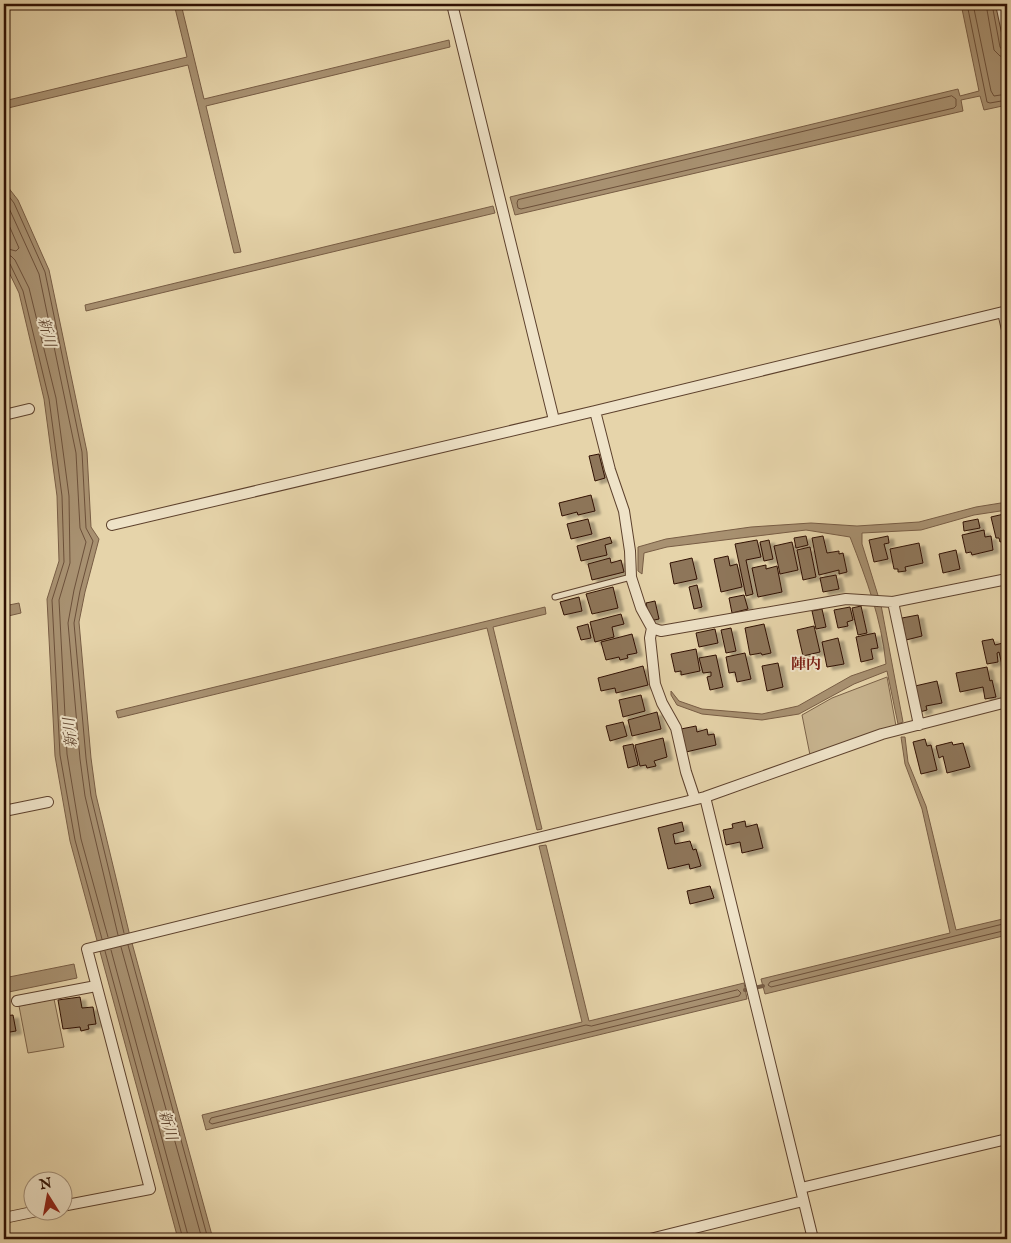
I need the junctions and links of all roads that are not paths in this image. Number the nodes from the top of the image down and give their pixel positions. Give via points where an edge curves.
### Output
1 (452, 4) edge
2 (1001, 4) edge
3 (1007, 32) edge
4 (1005, 311) edge
5 (1007, 330) edge
6 (30, 410) dead end
7 (595, 411) junction
8 (4, 415) edge
9 (554, 420) junction
10 (112, 525) dead end
11 (631, 576) junction
12 (1007, 579) edge
13 (555, 597) dead end
14 (888, 602) junction
15 (652, 628) junction
16 (1007, 702) edge
17 (919, 725) junction
18 (700, 798) junction
19 (48, 802) dead end
20 (4, 811) edge
21 (96, 986) junction
22 (17, 1001) dead end
23 (1007, 1139) edge
24 (801, 1188) junction
25 (803, 1202) junction
26 (72, 1204) edge
27 (22, 1214) edge
28 (4, 1218) edge
29 (650, 1239) edge
30 (813, 1239) edge

1 - 9 street
2 - 3 street
4 - 5 street
4 - 7 street
6 - 8 street
7 - 9 street
7 - 11 street via 624,512
9 - 10 street
11 - 13 lane
11 - 15 street
12 - 14 street
14 - 15 street via 846,599 661,631
14 - 17 street
15 - 18 street via 650,638 655,684 676,728 686,772
16 - 17 street
17 - 18 street via 882,734
18 - 21 street via 87,949
18 - 24 street via 754,996
19 - 20 street
21 - 22 street
21 - 26 street via 150,1189
23 - 24 street
24 - 25 street
25 - 29 street
25 - 30 street
27 - 28 street

